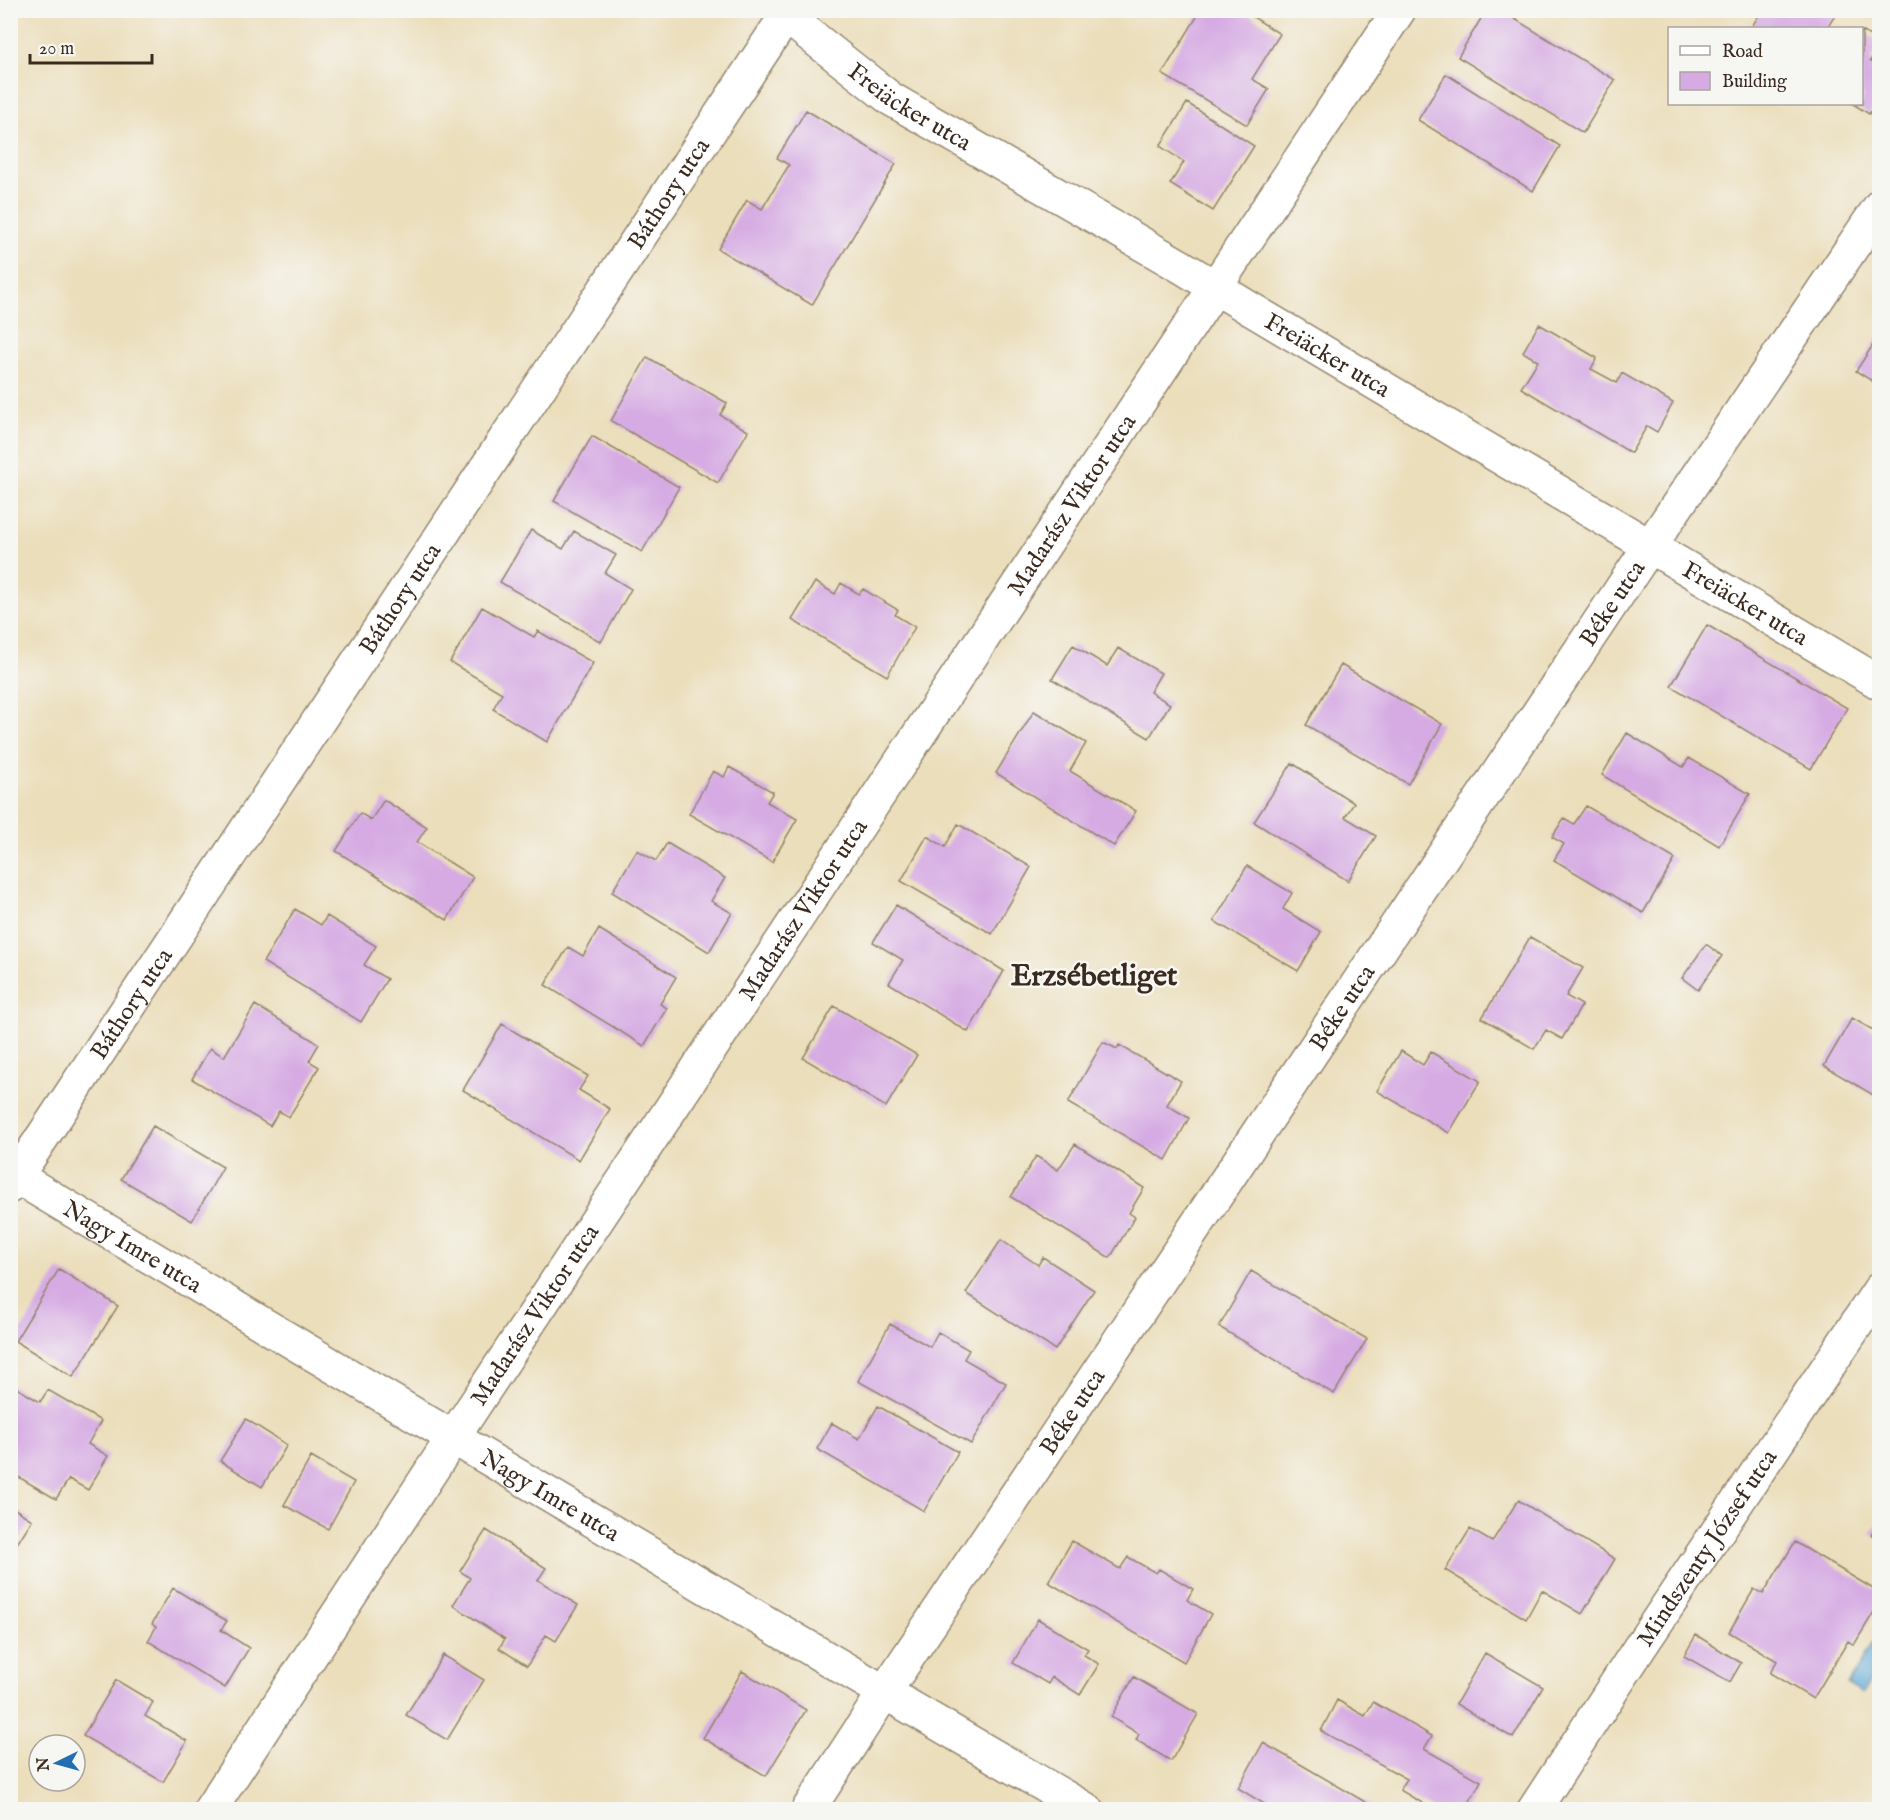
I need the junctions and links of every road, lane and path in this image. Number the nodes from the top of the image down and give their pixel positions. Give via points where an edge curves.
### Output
1 (1399, 10) edge
2 (788, 13) edge
3 (1880, 206) edge
4 (1215, 288) junction
5 (1650, 546) junction
6 (1880, 683) edge
7 (14, 1181) edge
8 (1880, 1289) edge
9 (452, 1439) junction
10 (884, 1693) junction
11 (210, 1809) edge
12 (808, 1809) edge
13 (1087, 1809) edge
14 (1534, 1809) edge

1 - 4 street, Madarász Viktor utca
2 - 4 street, Freiäcker utca via 891,99
2 - 7 street, Báthory utca
3 - 5 street, Béke utca
4 - 5 street, Freiäcker utca
4 - 9 street, Madarász Viktor utca
5 - 6 street, Freiäcker utca
5 - 10 street, Béke utca
7 - 9 street, Nagy Imre utca
8 - 14 street, Mindszenty József utca
9 - 10 street, Nagy Imre utca
9 - 11 street, Madarász Viktor utca
10 - 12 street, Béke utca
10 - 13 street, Nagy Imre utca

